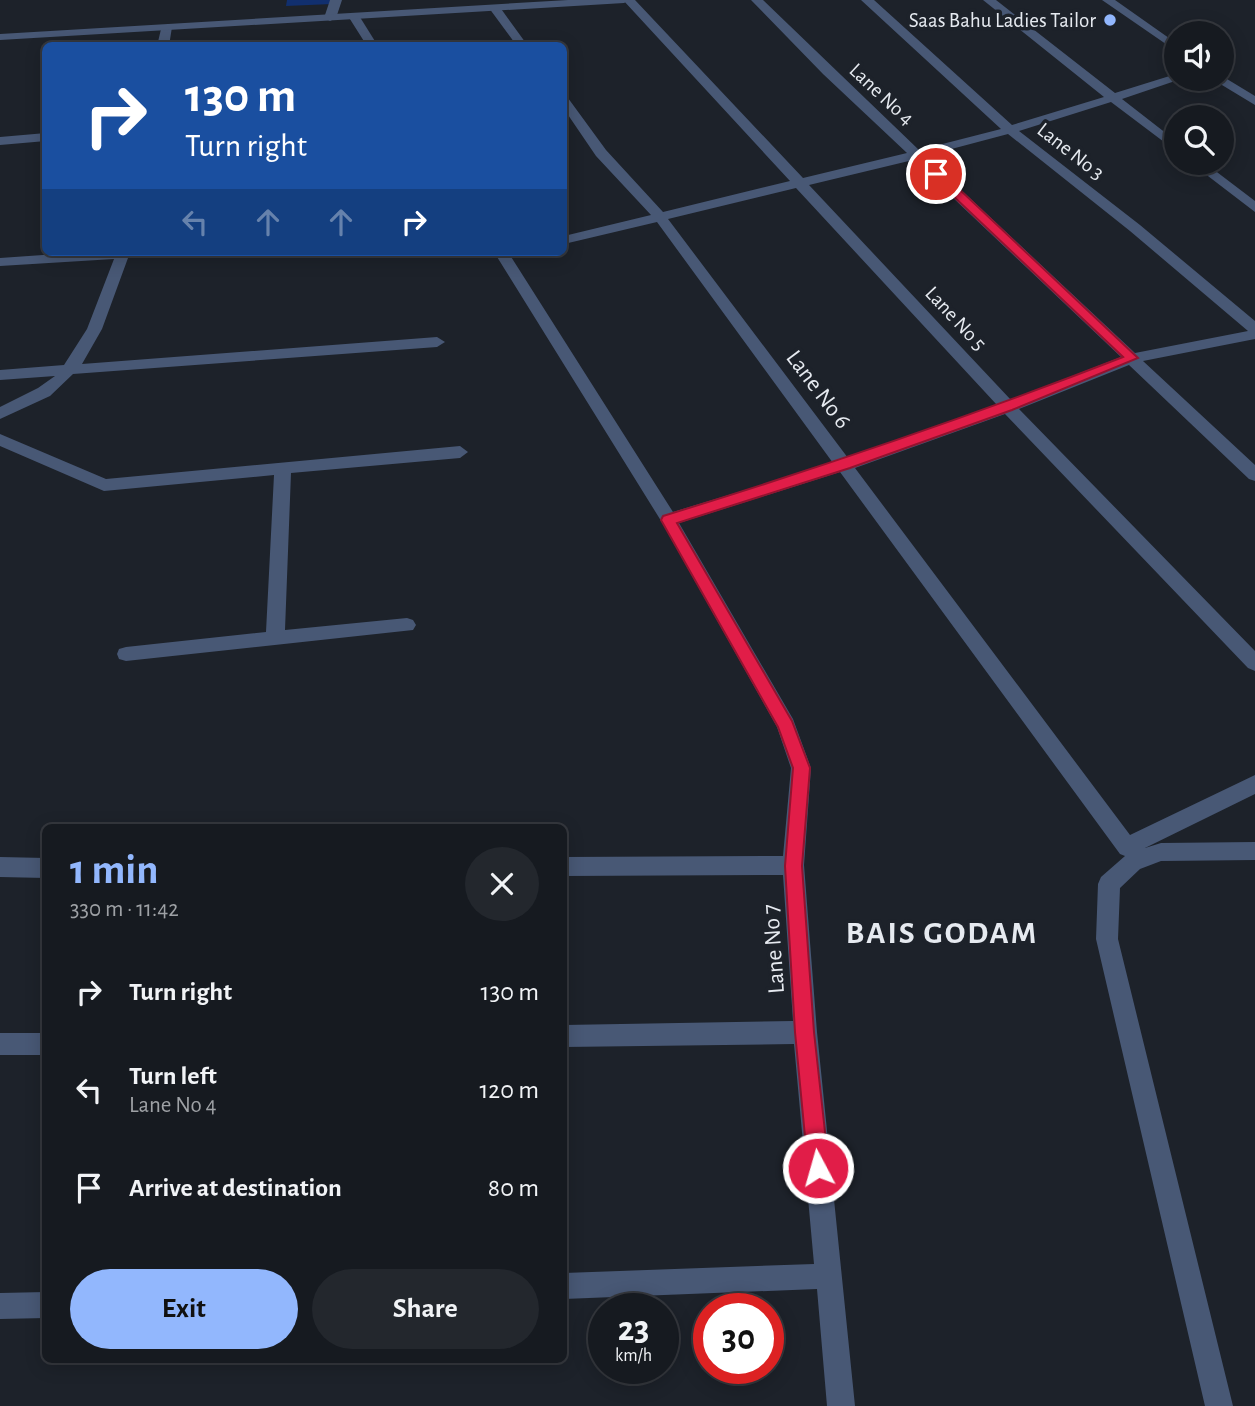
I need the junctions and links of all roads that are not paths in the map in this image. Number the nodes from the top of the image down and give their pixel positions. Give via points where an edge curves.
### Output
1 (336, 0) edge
2 (626, 0) edge
3 (757, 0) edge
4 (867, 0) edge
5 (989, 0) edge
6 (1108, 0) edge
7 (495, 8) junction
8 (354, 16) junction
9 (330, 18) junction
10 (166, 27) junction
11 (0, 37) edge
12 (1164, 40) edge
13 (164, 42) edge
14 (370, 42) edge
15 (520, 42) edge
16 (1164, 81) edge
17 (1234, 87) edge
18 (1111, 96) junction
19 (1255, 101) edge
20 (567, 105) edge
21 (1010, 130) junction
22 (42, 138) edge
23 (1164, 138) edge
24 (0, 141) edge
25 (916, 155) junction
26 (1212, 175) edge
27 (801, 184) junction
28 (1255, 208) edge
29 (660, 217) junction
30 (567, 239) edge
31 (82, 256) edge
32 (122, 256) edge
33 (508, 256) edge
34 (0, 262) edge
35 (1255, 331) edge
36 (437, 342) dead end
37 (1132, 358) junction
38 (67, 370) junction
39 (0, 374) edge
40 (1008, 407) junction
41 (0, 414) edge
42 (0, 440) edge
43 (460, 452) dead end
44 (845, 465) junction
45 (283, 469) junction
46 (1255, 475) edge
47 (668, 520) junction
48 (407, 625) dead end
49 (275, 637) junction
50 (126, 654) dead end
51 (1255, 663) edge
52 (1255, 784) edge
53 (1255, 851) edge
54 (793, 866) junction
55 (0, 867) edge
56 (567, 867) edge
57 (42, 868) edge
58 (804, 1032) junction
59 (567, 1036) edge
60 (0, 1044) edge
61 (42, 1044) edge
62 (830, 1276) junction
63 (567, 1286) edge
64 (42, 1304) edge
65 (0, 1306) edge
66 (841, 1406) edge
67 (1219, 1406) edge

1 - 9 street
2 - 7 street
2 - 27 street, Lane No 5
3 - 25 street, Lane No 4
4 - 21 street, Lane No 3
5 - 18 street
6 - 12 street
7 - 8 street
7 - 15 street
8 - 9 street
8 - 14 street
9 - 10 street
10 - 11 street
10 - 13 street
16 - 18 street
17 - 19 street
18 - 21 street
18 - 23 street
20 - 29 street, Lane No 6 via 601,153
21 - 25 street
21 - 35 street, Lane No 3 via 1135,228
22 - 24 street
25 - 27 street
25 - 37 street, Lane No 4
26 - 28 street
27 - 29 street
27 - 40 street, Lane No 5
29 - 30 street
29 - 44 street, Lane No 6
31 - 34 street
32 - 38 street via 94,333
33 - 47 street, Lane No 7
35 - 37 street
36 - 38 street
37 - 40 street
37 - 46 street, Lane No 4
38 - 39 street
38 - 41 street via 44,392
40 - 44 street
40 - 51 street, Lane No 5
42 - 45 street via 104,485
43 - 45 street
44 - 47 street
44 - 52 street, Lane No 6 via 1127,846
45 - 49 street
47 - 54 street, Lane No 7 via 786,726 801,768
48 - 49 street
49 - 50 street
53 - 67 street via 1161,852 1133,862 1109,884 1107,939
54 - 56 street
54 - 58 street, Lane No 7
55 - 57 street
58 - 59 street
58 - 62 street, Lane No 7
60 - 61 street
62 - 63 street
62 - 66 street, Lane No 7
64 - 65 street

